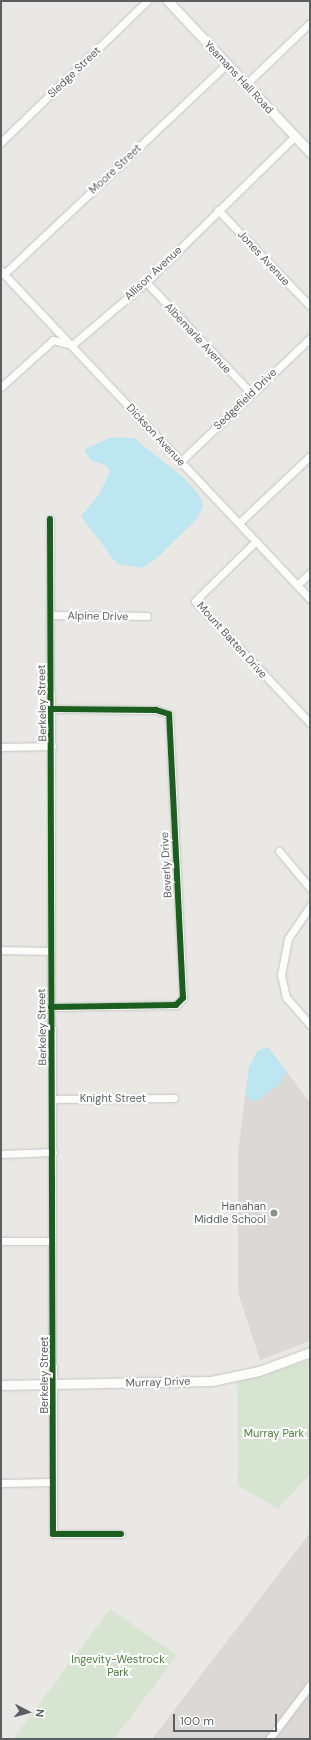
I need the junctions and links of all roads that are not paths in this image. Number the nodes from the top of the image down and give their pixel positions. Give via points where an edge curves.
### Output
1 (147, 1) edge
2 (168, 1) edge
3 (310, 23) edge
4 (227, 64) junction
5 (247, 82) junction
6 (295, 136) junction
7 (1, 142) edge
8 (310, 152) edge
9 (218, 210) junction
10 (2, 273) edge
11 (146, 282) junction
12 (310, 306) edge
13 (310, 338) edge
14 (72, 345) junction
15 (1, 387) edge
16 (251, 393) junction
17 (310, 456) edge
18 (180, 462) junction
19 (50, 519) dead end
20 (240, 522) junction
21 (255, 542) junction
22 (310, 573) edge
23 (297, 585) junction
24 (310, 599) edge
25 (50, 615) junction
26 (146, 616) dead end
27 (52, 709) junction
28 (310, 722) edge
29 (52, 746) junction
30 (1, 747) edge
31 (280, 851) dead end
32 (310, 888) edge
33 (310, 906) edge
34 (1, 950) edge
35 (51, 951) junction
36 (51, 1007) junction
37 (310, 1025) edge
38 (174, 1098) dead end
39 (53, 1099) junction
40 (53, 1152) junction
41 (1, 1154) edge
42 (52, 1240) junction
43 (1, 1241) edge
44 (310, 1352) edge
45 (1, 1385) edge
46 (56, 1385) junction
47 (52, 1482) junction
48 (1, 1483) edge
49 (121, 1534) dead end
50 (310, 1685) edge
51 (269, 1739) edge

1 - 7 street, Sledge Street
2 - 4 street, Yeamans Hall Road
3 - 5 street
4 - 5 street, Yeamans Hall Road
4 - 10 street, Moore Street
5 - 6 street, Yeamans Hall Road
6 - 8 street, Yeamans Hall Road
6 - 9 street, Allison Avenue
9 - 11 street, Allison Avenue
9 - 12 street, Jones Avenue
10 - 14 street, Dickson Avenue
11 - 14 street, Allison Avenue
11 - 16 street, Albemarle Avenue
13 - 16 street, Sedgefield Drive
14 - 15 street via 53,340
14 - 18 street, Dickson Avenue
16 - 18 street, Sedgefield Drive
17 - 20 street
18 - 20 street, Dickson Avenue
19 - 25 street, Berkeley Street
20 - 21 street, Dickson Avenue
21 - 23 street, Dickson Avenue
21 - 28 street, Mount Batten Drive via 196,600
22 - 23 street
23 - 24 street, Dickson Avenue
25 - 26 street, Alpine Drive
25 - 27 street, Berkeley Street
27 - 29 street, Berkeley Street
27 - 36 street, Beverly Drive via 156,710 169,714 183,998 176,1005
29 - 30 street
29 - 35 street, Berkeley Street
31 - 32 street
33 - 37 street via 288,939 281,974 286,997
34 - 35 street
35 - 36 street, Berkeley Street
36 - 39 street, Berkeley Street
38 - 39 street, Knight Street
39 - 40 street, Berkeley Street
40 - 41 street
40 - 42 street, Berkeley Street
42 - 43 street
42 - 46 street, Berkeley Street
44 - 46 street, Murray Drive via 259,1371 211,1381
45 - 46 street, Murray Drive
46 - 47 street, Berkeley Street
47 - 48 street
47 - 49 street, Berkeley Street via 53,1534
50 - 51 street

